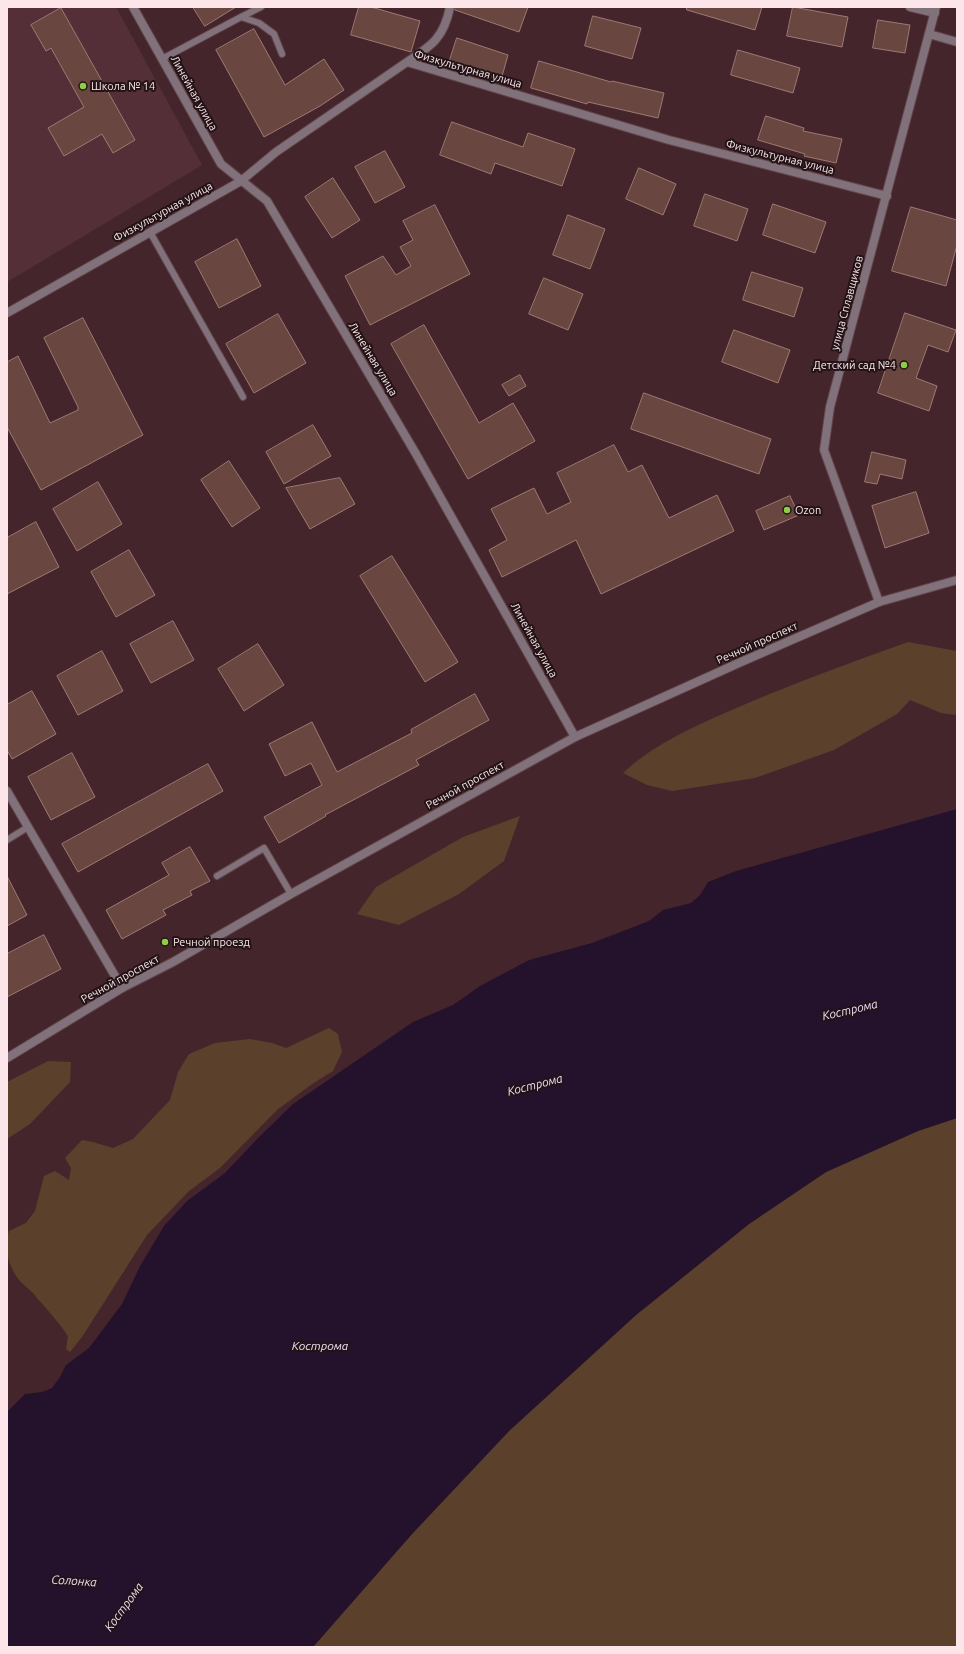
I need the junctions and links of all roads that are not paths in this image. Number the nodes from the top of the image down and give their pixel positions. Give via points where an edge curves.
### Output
1 (133, 7) edge
2 (261, 7) edge
3 (450, 7) edge
4 (910, 7) edge
5 (936, 10) edge
6 (241, 17) junction
7 (929, 34) junction
8 (957, 42) edge
9 (282, 54) dead end
10 (162, 59) junction
11 (407, 62) junction
12 (241, 181) junction
13 (887, 196) junction
14 (150, 232) junction
15 (7, 313) edge
16 (243, 397) dead end
17 (957, 580) edge
18 (879, 602) junction
19 (575, 737) junction
20 (7, 791) edge
21 (28, 827) junction
22 (7, 840) edge
23 (217, 876) dead end
24 (291, 894) junction
25 (122, 988) junction
26 (7, 1058) edge

1 - 10 street, Линейная улица
2 - 6 lane
3 - 11 street via 447,21 432,45
4 - 5 street
5 - 7 street, улица Сплавщиков
6 - 9 lane via 259,24 274,34
6 - 10 lane
7 - 8 street
7 - 13 street, улица Сплавщиков
10 - 12 street, Линейная улица via 221,164
11 - 12 street, Физкультурная улица via 276,152
11 - 13 street, Физкультурная улица via 669,140
12 - 14 street, Физкультурная улица
12 - 19 street, Линейная улица via 267,201 420,461
13 - 18 street, улица Сплавщиков via 830,407 824,450
14 - 15 street, Физкультурная улица
14 - 16 lane
17 - 18 street, Речной проспект
18 - 19 street, Речной проспект
19 - 24 street, Речной проспект
20 - 21 street
21 - 22 lane
21 - 25 street
23 - 24 lane via 264,848
24 - 25 street, Речной проспект via 173,962
25 - 26 street, Речной проспект

